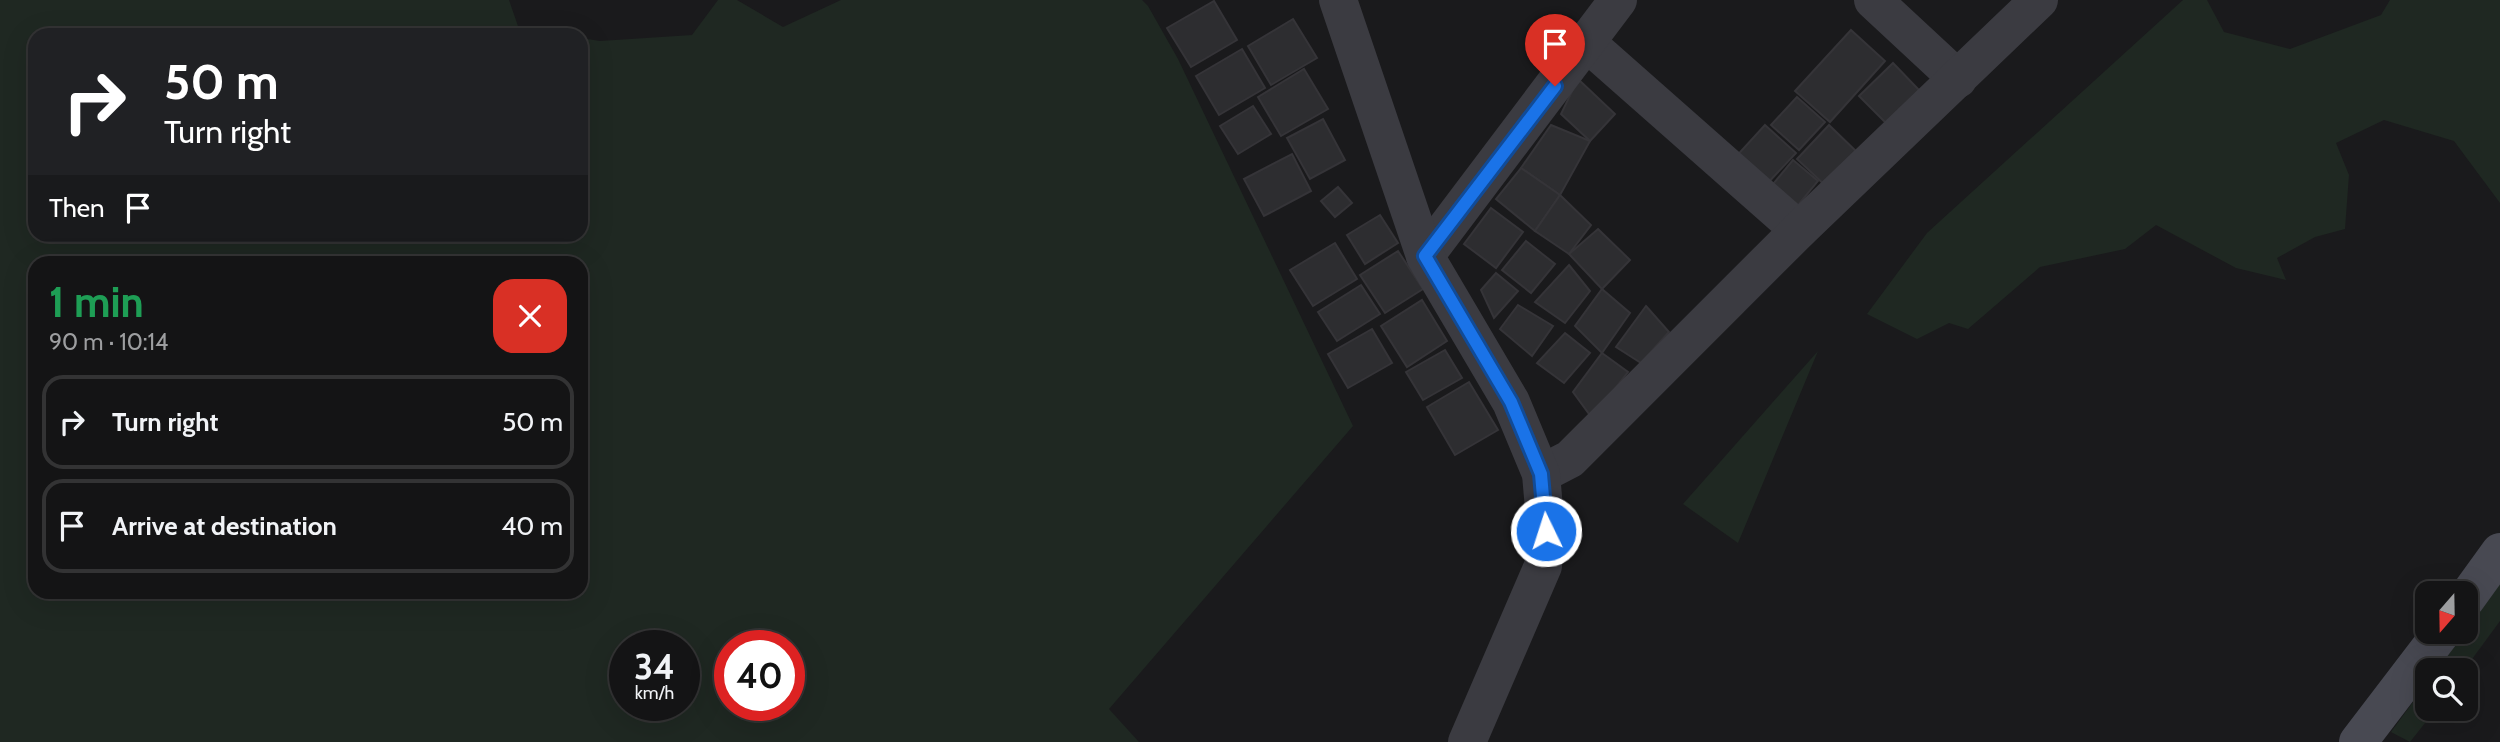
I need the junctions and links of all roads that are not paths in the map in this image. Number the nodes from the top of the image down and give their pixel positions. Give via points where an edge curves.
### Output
1 (1338, 0) edge
2 (1618, 0) edge
3 (1873, 0) edge
4 (2039, 0) edge
5 (1587, 43) junction
6 (1958, 79) junction
7 (1799, 230) junction
8 (1425, 256) junction
9 (1541, 474) junction
10 (2500, 552) edge
11 (2478, 582) edge
12 (2433, 644) edge
13 (1467, 742) edge
14 (2358, 742) edge

1 - 8 street
2 - 5 street
3 - 6 street
4 - 6 street
5 - 7 street
5 - 8 street
6 - 7 street
7 - 9 street via 1570,459
8 - 9 street via 1511,402
9 - 13 street via 1546,531 1543,566
10 - 11 main road
12 - 14 main road

